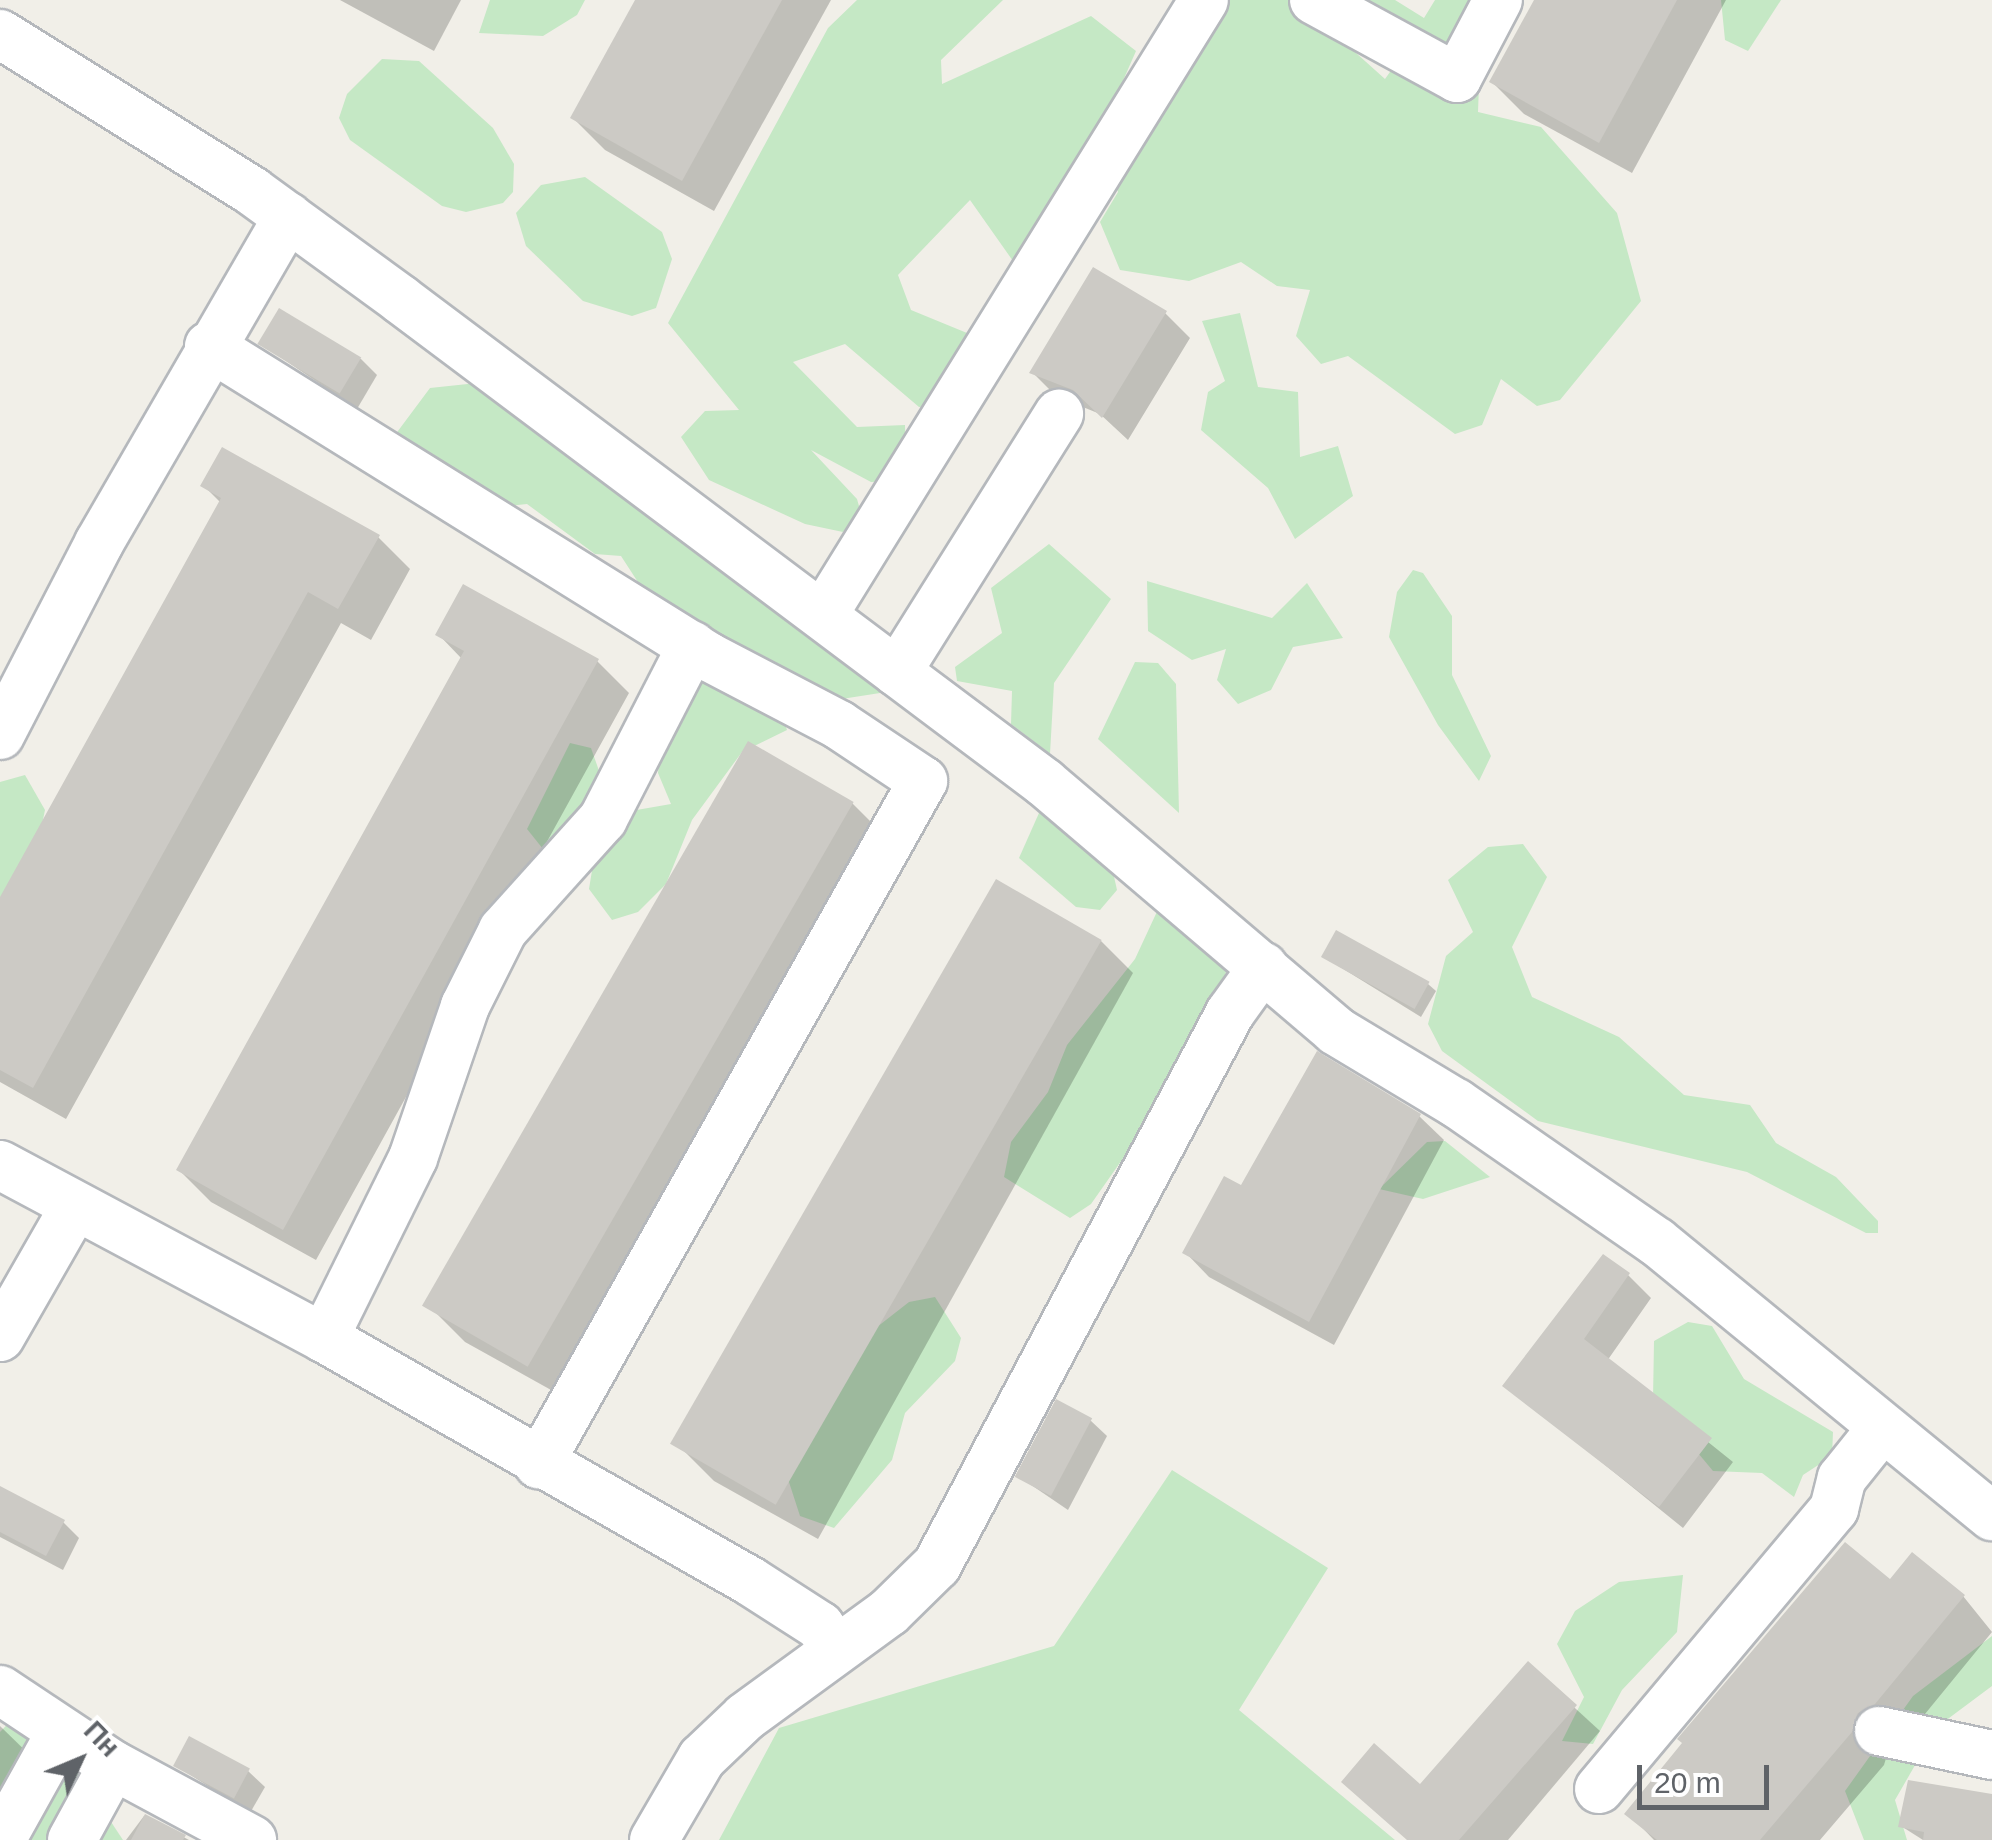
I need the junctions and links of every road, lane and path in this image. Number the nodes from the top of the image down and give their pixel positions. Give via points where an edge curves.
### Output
1 (1204, 0) edge
2 (1314, 0) edge
3 (1498, 0) edge
4 (0, 34) edge
5 (288, 217) junction
6 (209, 346) junction
7 (1060, 414) dead end
8 (822, 615) junction
9 (692, 646) junction
10 (897, 672) junction
11 (0, 735) edge
12 (1264, 967) junction
13 (0, 1165) edge
14 (75, 1206) junction
15 (0, 1337) edge
16 (324, 1338) junction
17 (1882, 1428) junction
18 (539, 1464) junction
19 (1992, 1516) edge
20 (835, 1648) junction
21 (0, 1690) edge
22 (1879, 1730) dead end
23 (61, 1732) junction
24 (1992, 1755) edge
25 (113, 1765) junction
26 (1600, 1789) dead end
27 (1, 1840) edge
28 (72, 1840) edge
29 (252, 1840) edge
30 (654, 1840) edge

1 - 8 lane
2 - 3 lane via 1457,78
4 - 5 lane
5 - 6 lane
5 - 8 lane
6 - 9 lane
6 - 11 lane
7 - 10 lane
8 - 10 lane
9 - 16 lane via 603,819 504,930 464,1006 413,1158
9 - 18 lane via 923,780
10 - 12 lane via 1044,783
12 - 17 lane via 1336,1031 1456,1103 1657,1242
12 - 20 lane via 1230,1012 937,1565 889,1612
13 - 14 lane
14 - 15 lane
14 - 16 lane
16 - 18 lane
17 - 19 lane
17 - 26 lane via 1842,1478 1834,1509
18 - 20 lane via 750,1581 820,1626
20 - 30 lane via 702,1758
21 - 23 lane
22 - 24 lane
23 - 25 lane
23 - 27 lane
25 - 28 lane
25 - 29 lane

